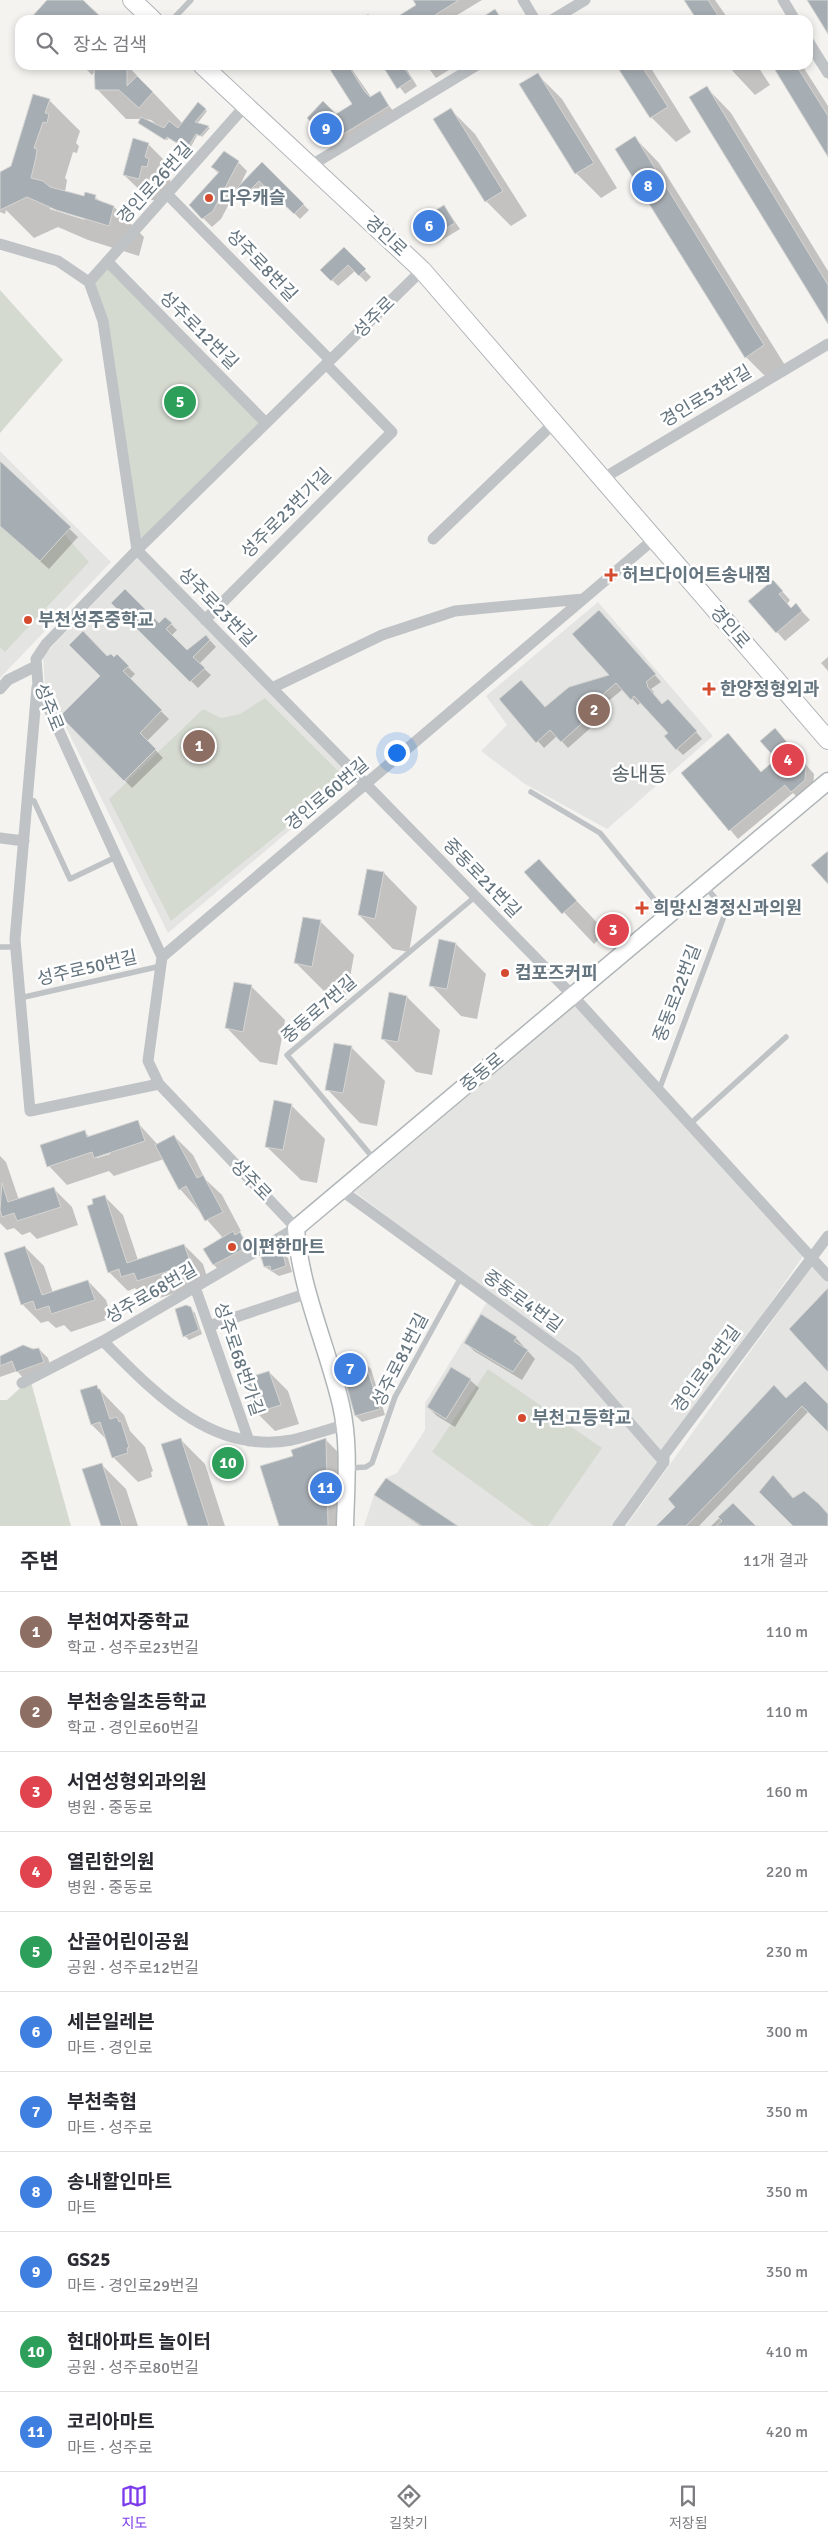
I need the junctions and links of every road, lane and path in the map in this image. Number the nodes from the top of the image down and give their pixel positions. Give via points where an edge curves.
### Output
1 (132, 0) edge
2 (191, 0) edge
3 (523, 0) edge
4 (585, 0) edge
5 (783, 0) edge
6 (148, 15) edge
7 (177, 15) edge
8 (532, 15) edge
9 (560, 15) edge
10 (792, 15) edge
11 (813, 48) edge
12 (207, 70) edge
13 (469, 70) edge
14 (828, 73) edge
15 (246, 106) junction
16 (310, 166) junction
17 (168, 195) junction
18 (0, 244) edge
19 (108, 262) junction
20 (422, 270) junction
21 (89, 282) junction
22 (828, 344) edge
23 (328, 362) junction
24 (266, 423) junction
25 (554, 423) junction
26 (602, 479) junction
27 (433, 539) dead end
28 (654, 539) junction
29 (137, 550) junction
30 (583, 600) junction
31 (205, 620) junction
32 (36, 666) junction
33 (38, 685) junction
34 (272, 688) junction
35 (0, 689) edge
36 (828, 740) edge
37 (828, 781) edge
38 (366, 784) junction
39 (531, 792) dead end
40 (28, 799) junction
41 (0, 838) edge
42 (24, 841) junction
43 (116, 857) junction
44 (705, 886) junction
45 (476, 896) junction
46 (668, 916) junction
47 (0, 947) edge
48 (16, 948) junction
49 (162, 962) junction
50 (573, 996) junction
51 (20, 998) junction
52 (786, 1036) dead end
53 (158, 1084) junction
54 (659, 1090) junction
55 (690, 1124) junction
56 (376, 1161) junction
57 (341, 1190) junction
58 (296, 1228) junction
59 (828, 1236) edge
60 (810, 1256) junction
61 (828, 1276) edge
62 (461, 1277) junction
63 (195, 1287) junction
64 (308, 1293) junction
65 (209, 1326) junction
66 (103, 1341) junction
67 (22, 1383) dead end
68 (344, 1425) junction
69 (249, 1441) junction
70 (664, 1462) junction
71 (346, 1468) junction
72 (346, 1526) edge
73 (618, 1526) edge

1 - 6 main road
2 - 7 lane
3 - 8 street
4 - 9 street
5 - 10 street
11 - 14 street
12 - 15 main road, 경인로
13 - 16 street
15 - 16 main road, 경인로
15 - 17 street, 경인로26번길
16 - 20 main road, 경인로
17 - 19 street, 경인로26번길
17 - 23 street, 성주로8번길
18 - 21 street via 58,261
19 - 21 street, 경인로26번길
19 - 24 street, 성주로12번길
20 - 23 street, 성주로
20 - 25 main road, 경인로
21 - 29 street via 103,322
22 - 26 street, 경인로53번길
23 - 24 street, 성주로
23 - 31 street, 성주로23번가길 via 392,432
24 - 29 street, 성주로
25 - 26 main road, 경인로
25 - 27 street
26 - 28 main road, 경인로
28 - 30 street, 경인로60번길
28 - 36 main road, 경인로
29 - 31 street, 성주로23번길
29 - 32 street, 성주로 via 46,644 36,659
30 - 34 street via 455,611 382,635
30 - 38 street, 경인로60번길
31 - 34 street, 성주로23번길
32 - 33 street, 성주로
32 - 35 street via 8,680
33 - 40 street
33 - 43 street, 성주로
34 - 38 street, 성주로23번길
37 - 44 street, 중동로
38 - 45 street, 중동로21번길
38 - 49 street, 경인로60번길
39 - 46 lane via 600,834
40 - 42 street
40 - 43 lane via 34,802 70,879
41 - 42 street
42 - 48 street
43 - 49 street, 성주로
44 - 46 street, 중동로
44 - 54 lane, 중동로22번길 via 726,911
45 - 50 street, 중동로21번길
45 - 56 lane, 중동로7번길 via 287,1055
46 - 50 street, 중동로
47 - 48 lane
48 - 51 street
49 - 51 lane, 성주로50번길
49 - 53 street, 성주로 via 148,1062
50 - 54 street
50 - 56 street, 중동로
51 - 53 street via 30,1112
52 - 55 lane
53 - 58 street, 성주로
54 - 55 street
55 - 60 street
56 - 57 street, 중동로
57 - 58 street, 중동로
57 - 62 street, 중동로4번길
58 - 63 street, 성주로68번길
58 - 64 street via 298,1258
59 - 60 street, 경인로92번길
60 - 61 street
60 - 70 street, 경인로92번길 via 664,1455
62 - 70 street, 중동로4번길 via 576,1361
62 - 71 lane, 성주로81번길 via 395,1397 372,1463 366,1467
63 - 65 street, 성주로68번가길
63 - 66 street, 성주로68번길
64 - 65 street
64 - 68 street
65 - 69 street, 성주로68번가길
66 - 67 street, 성주로68번길
66 - 69 street via 180,1414
68 - 69 street via 291,1440
68 - 71 street
70 - 73 street, 경인로92번길
71 - 72 street

